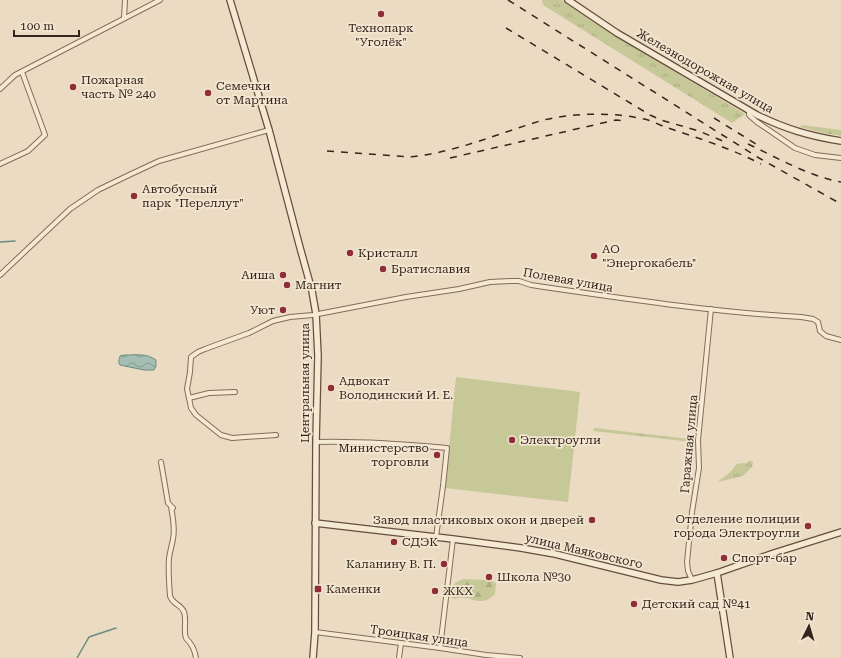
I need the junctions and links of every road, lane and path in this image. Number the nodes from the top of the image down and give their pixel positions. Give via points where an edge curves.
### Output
1 (124, 0) edge
2 (160, 0) edge
3 (230, 0) edge
4 (568, 0) edge
5 (124, 18) junction
6 (22, 72) junction
7 (0, 89) edge
8 (749, 111) junction
9 (269, 130) junction
10 (841, 141) edge
11 (841, 158) edge
12 (0, 164) edge
13 (0, 275) edge
14 (711, 309) junction
15 (316, 314) junction
16 (841, 340) edge
17 (235, 392) dead end
18 (189, 398) junction
19 (276, 435) dead end
20 (316, 442) junction
21 (161, 462) dead end
22 (315, 523) junction
23 (841, 532) edge
24 (436, 537) junction
25 (453, 538) junction
26 (717, 573) junction
27 (692, 580) junction
28 (315, 632) junction
29 (401, 643) junction
30 (440, 648) junction
31 (313, 650) junction
32 (486, 657) edge
33 (196, 658) edge
34 (308, 658) edge
35 (313, 658) edge
36 (399, 658) edge
37 (520, 658) edge
38 (730, 658) edge

1 - 5 street
2 - 5 street
3 - 9 main road, Центральная улица
4 - 8 main road, Железнодорожная улица via 616,33
5 - 6 street
6 - 7 street
6 - 12 street via 45,135 28,151
8 - 10 main road, Железнодорожная улица via 806,135
8 - 11 street via 749,116 756,122 795,148 815,155
9 - 13 street via 159,161 98,190 70,208
9 - 15 main road, Центральная улица
14 - 15 street, Полевая улица via 648,302 511,280
14 - 16 street, Полевая улица via 813,319 818,322 820,331 826,336
14 - 27 street, Гаражная улица via 698,440 699,468 687,562
15 - 18 street, Полевая улица via 273,321 198,352 191,357 187,389
15 - 20 main road, Центральная улица
17 - 18 street via 209,393
18 - 19 street via 196,416 221,434 232,438
20 - 22 main road, Центральная улица
20 - 24 street via 446,448
21 - 33 street via 168,503 173,508 171,507 173,539 169,558 170,596 184,612 186,638 195,650
22 - 24 main road, улица Маяковского
22 - 28 main road, Центральная улица
23 - 26 main road, улица Маяковского
24 - 25 main road, улица Маяковского
25 - 27 main road, улица Маяковского via 548,553 668,581
25 - 30 street
26 - 27 main road, улица Маяковского
26 - 38 main road
28 - 29 street, Троицкая улица
28 - 31 main road, Центральная улица
29 - 30 street, Троицкая улица
29 - 36 street
30 - 32 street, Троицкая улица
31 - 34 main road
31 - 35 main road, Центральная улица
32 - 37 street, Троицкая улица

